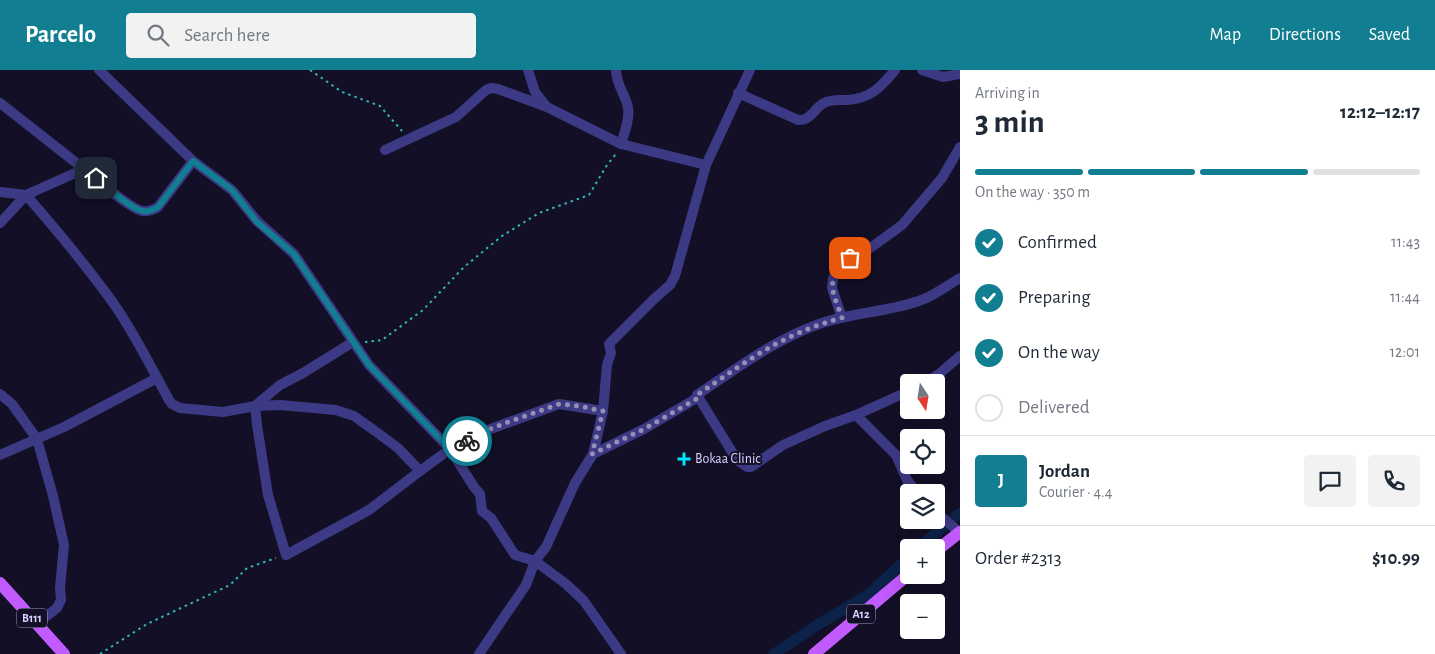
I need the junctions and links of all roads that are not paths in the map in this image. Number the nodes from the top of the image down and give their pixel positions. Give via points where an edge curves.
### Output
1 (99, 70) edge
2 (528, 70) edge
3 (616, 70) edge
4 (750, 70) edge
5 (896, 70) edge
6 (922, 70) edge
7 (959, 78) edge
8 (738, 93) junction
9 (0, 103) edge
10 (547, 107) junction
11 (621, 144) junction
12 (960, 147) edge
13 (385, 150) dead end
14 (193, 161) junction
15 (706, 165) junction
16 (84, 169) junction
17 (0, 192) edge
18 (26, 195) junction
19 (0, 223) edge
20 (960, 278) edge
21 (842, 318) junction
22 (353, 342) junction
23 (960, 356) edge
24 (939, 374) edge
25 (157, 378) junction
26 (0, 394) edge
27 (697, 395) junction
28 (900, 395) edge
29 (255, 406) junction
30 (603, 411) junction
31 (856, 415) junction
32 (37, 439) junction
33 (450, 449) junction
34 (592, 454) junction
35 (0, 455) edge
36 (420, 470) junction
37 (910, 484) edge
38 (945, 520) edge
39 (960, 532) edge
40 (945, 544) edge
41 (535, 561) junction
42 (900, 582) edge
43 (0, 583) edge
44 (36, 624) junction
45 (64, 654) edge
46 (479, 654) edge
47 (621, 654) edge
48 (814, 654) edge

1 - 14 street
2 - 10 street via 535,92
3 - 11 street via 617,84 629,113
4 - 8 street
5 - 8 street via 876,92 857,100 824,103 802,120
6 - 7 street
8 - 15 street
9 - 16 street
10 - 11 street
10 - 13 street via 491,88 461,114
11 - 15 street
12 - 21 street via 942,178 902,225 838,269 832,288
14 - 16 street via 158,207 141,212
14 - 22 street via 232,190 257,222 294,254
15 - 30 street via 675,276 670,285 608,344 612,353 607,365
16 - 18 street
17 - 18 street
18 - 19 street
18 - 25 street via 110,298
20 - 21 street via 915,302
21 - 27 street via 806,329 768,347
22 - 29 street via 280,385
22 - 33 street via 369,365
23 - 24 street
25 - 29 street via 172,404 180,408 223,412
25 - 32 street
26 - 32 street via 12,404
27 - 31 street via 737,460 747,467 752,467 782,444
27 - 34 street via 698,398 644,429
28 - 31 street
29 - 36 street via 336,410 354,416 398,448
29 - 36 street via 268,495 286,555 369,510
30 - 33 street via 559,404 484,431
30 - 34 street
31 - 37 street via 896,455
32 - 35 street
32 - 44 street via 64,545 61,600 57,608
33 - 36 street
33 - 41 street via 480,494 482,511 491,518 510,550 515,555
34 - 41 street via 546,547
38 - 39 street
39 - 40 main road
41 - 46 street via 526,585
41 - 47 street via 584,601
42 - 48 main road, A12
43 - 44 main road, B111
44 - 45 main road, B111

